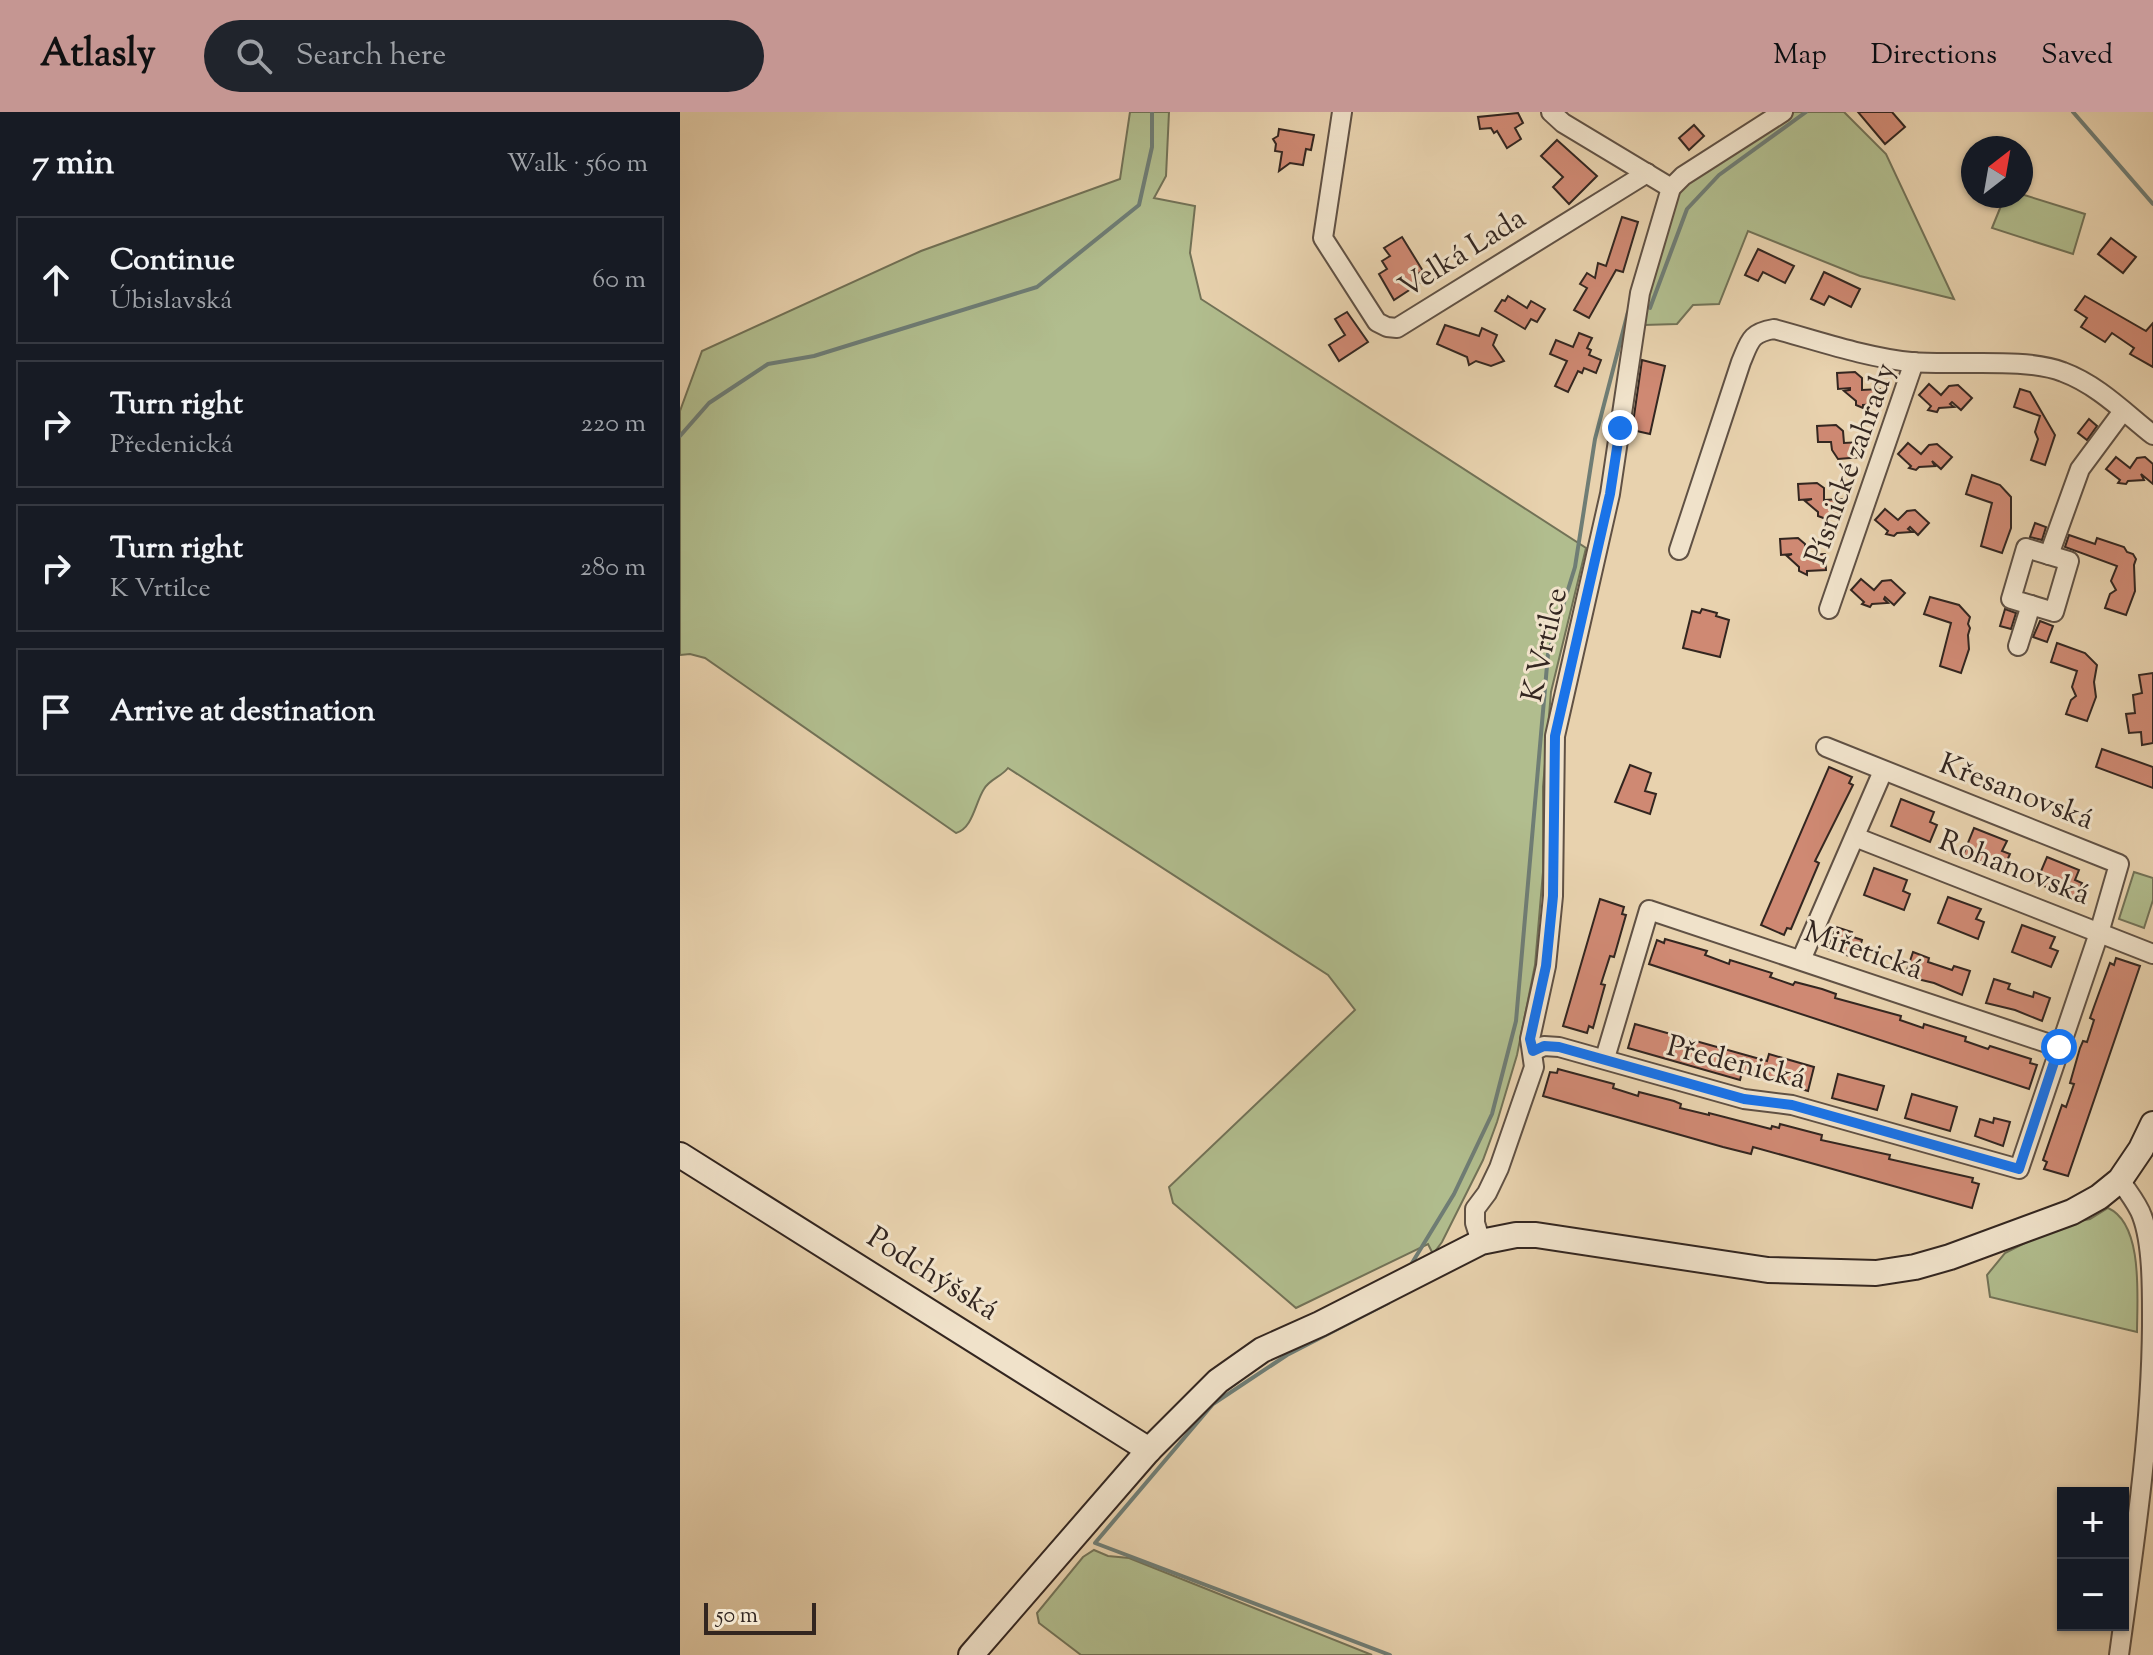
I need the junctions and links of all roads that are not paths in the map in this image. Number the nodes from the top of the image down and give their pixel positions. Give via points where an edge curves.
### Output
1 (1342, 112) edge
2 (1551, 112) edge
3 (1783, 112) edge
4 (1647, 173) junction
5 (1671, 188) junction
6 (1914, 362) junction
7 (2123, 411) junction
8 (2153, 435) edge
9 (1679, 550) dead end
10 (2049, 555) junction
11 (2031, 605) junction
12 (1829, 609) dead end
13 (2018, 646) dead end
14 (1826, 747) dead end
15 (1883, 771) junction
16 (1855, 837) junction
17 (2099, 933) junction
18 (2153, 954) edge
19 (1801, 960) junction
20 (2059, 1047) junction
21 (1533, 1051) junction
22 (1605, 1058) junction
23 (2153, 1124) edge
24 (680, 1155) edge
25 (2120, 1180) junction
26 (1481, 1242) junction
27 (1149, 1450) junction
28 (971, 1655) edge
29 (2119, 1655) edge

1 - 4 street, Velká Lada via 1323,238 1377,322 1387,327 1397,328
2 - 4 street
3 - 5 street
4 - 5 street
5 - 21 street, K Vrtilce via 1640,293 1610,494 1555,736 1553,896 1546,966 1530,1039
6 - 7 street, Písnické zahrady via 2059,370 2089,383
6 - 9 street via 1774,329 1759,331 1741,362
6 - 12 street, Písnické zahrady
7 - 8 street, Písnické zahrady
7 - 10 street via 2080,469
10 - 11 street via 2026,548 2011,599
10 - 11 street via 2069,561 2054,612
11 - 13 street
14 - 15 street, Křesanovská
15 - 16 street
15 - 17 street, Křesanovská via 2119,864
16 - 17 street, Rohanovská
16 - 19 street
17 - 18 street, Rohanovská
17 - 20 street
19 - 20 street, Miřetická
19 - 22 street, Miřetická via 1649,910
20 - 22 street, Předenická via 2019,1169
21 - 22 street, Předenická via 1552,1045
21 - 26 street, K Vrtilce via 1534,1067 1499,1168 1475,1209
23 - 25 street
24 - 27 street, Podchýšská
25 - 26 street via 2072,1212 1950,1257 1876,1273 1768,1270 1536,1235
25 - 29 street via 2142,1216 2152,1311 2147,1452
26 - 27 street via 1262,1350 1218,1381
27 - 28 street

